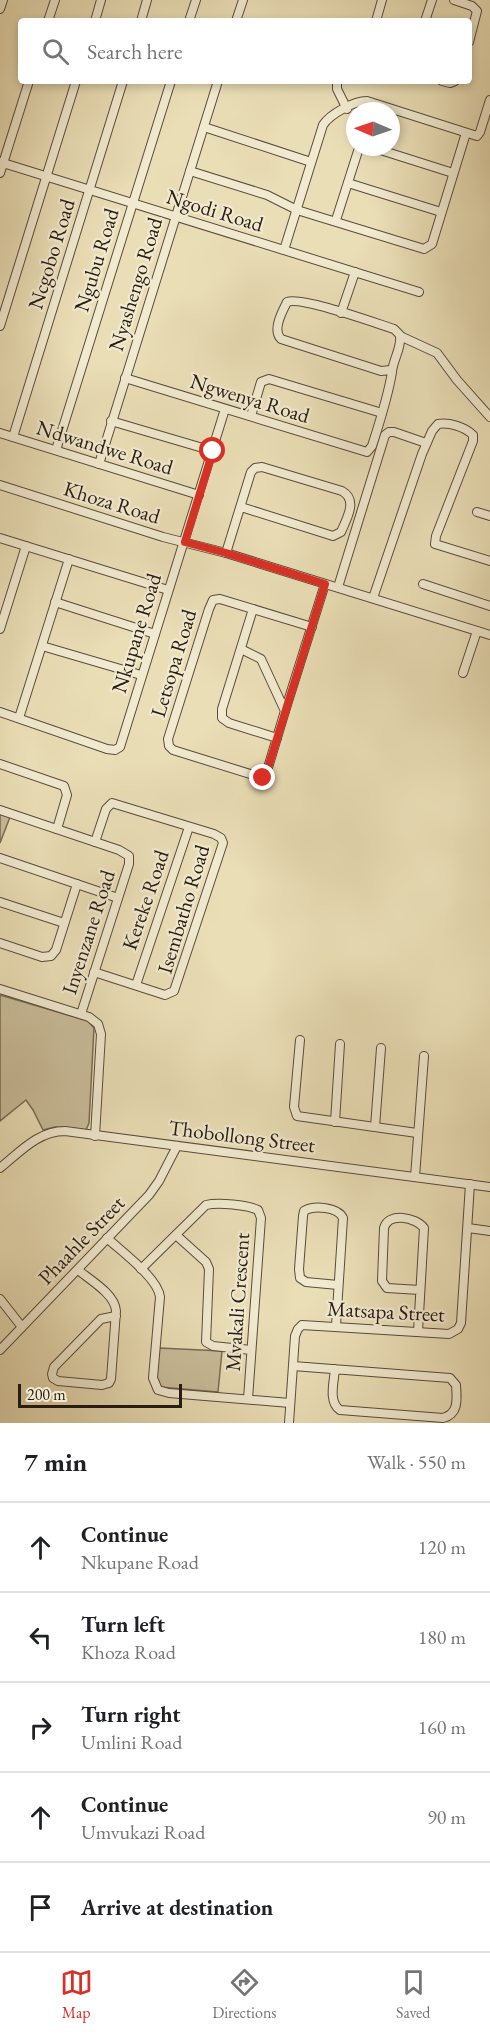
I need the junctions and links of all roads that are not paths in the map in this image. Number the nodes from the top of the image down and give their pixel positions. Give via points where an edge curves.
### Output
1 (3, 0) edge
2 (55, 0) edge
3 (101, 0) edge
4 (147, 0) edge
5 (196, 0) edge
6 (243, 0) edge
7 (382, 0) edge
8 (432, 0) edge
9 (454, 0) edge
10 (0, 9) edge
11 (49, 18) edge
12 (96, 18) edge
13 (142, 18) edge
14 (190, 18) edge
15 (238, 18) edge
16 (377, 18) edge
17 (426, 18) edge
18 (472, 30) edge
19 (28, 84) edge
20 (75, 84) edge
21 (122, 84) edge
22 (170, 84) edge
23 (217, 84) edge
24 (337, 84) edge
25 (490, 100) edge
26 (346, 107) edge
27 (346, 110) edge
28 (400, 111) edge
29 (204, 127) junction
30 (470, 134) junction
31 (356, 156) edge
32 (399, 156) edge
33 (2, 162) edge
34 (311, 162) junction
35 (190, 171) junction
36 (0, 172) edge
37 (453, 173) junction
38 (47, 176) junction
39 (348, 183) junction
40 (90, 189) junction
41 (133, 203) junction
42 (297, 210) junction
43 (441, 212) junction
44 (175, 216) junction
45 (336, 220) junction
46 (284, 250) junction
47 (355, 272) junction
48 (419, 292) dead end
49 (341, 313) junction
50 (0, 326) edge
51 (400, 336) junction
52 (392, 370) junction
53 (124, 378) junction
54 (225, 409) junction
55 (382, 413) junction
56 (251, 416) junction
57 (490, 417) edge
58 (111, 421) junction
59 (0, 433) edge
60 (13, 438) junction
61 (426, 443) junction
62 (56, 450) junction
63 (213, 451) junction
64 (99, 464) junction
65 (0, 485) edge
66 (199, 495) junction
67 (241, 507) junction
68 (477, 512) dead end
69 (490, 516) edge
70 (0, 538) edge
71 (185, 542) junction
72 (26, 546) junction
73 (226, 553) junction
74 (69, 559) junction
75 (490, 561) edge
76 (325, 584) junction
77 (423, 584) dead end
78 (338, 587) junction
79 (168, 590) junction
80 (373, 598) junction
81 (55, 602) junction
82 (490, 606) edge
83 (253, 609) junction
84 (312, 627) junction
85 (0, 629) edge
86 (477, 631) junction
87 (155, 633) junction
88 (490, 635) edge
89 (42, 646) junction
90 (241, 649) junction
91 (463, 674) dead end
92 (141, 675) junction
93 (285, 711) junction
94 (0, 712) edge
95 (19, 718) junction
96 (278, 738) junction
97 (0, 764) edge
98 (0, 810) edge
99 (189, 827) junction
100 (57, 829) junction
101 (95, 842) junction
102 (0, 858) edge
103 (77, 884) junction
104 (118, 898) junction
105 (0, 902) edge
106 (64, 923) junction
107 (0, 943) edge
108 (94, 972) junction
109 (136, 985) junction
110 (0, 989) edge
111 (81, 1014) junction
112 (300, 1040) dead end
113 (340, 1044) dead end
114 (381, 1048) dead end
115 (424, 1056) dead end
116 (335, 1122) junction
117 (375, 1127) junction
118 (417, 1133) junction
119 (95, 1136) junction
120 (177, 1146) junction
121 (0, 1168) edge
122 (415, 1178) junction
123 (470, 1184) junction
124 (490, 1187) edge
125 (468, 1228) junction
126 (490, 1231) edge
127 (176, 1235) junction
128 (107, 1238) junction
129 (78, 1269) junction
130 (141, 1269) junction
131 (338, 1285) junction
132 (420, 1290) junction
133 (0, 1299) edge
134 (116, 1316) junction
135 (336, 1326) junction
136 (22, 1327) junction
137 (418, 1332) junction
138 (0, 1350) edge
139 (251, 1350) junction
140 (293, 1366) junction
141 (335, 1369) junction
142 (248, 1399) junction
143 (290, 1403) junction
144 (289, 1423) edge

1 - 10 street
2 - 11 street
3 - 12 street
4 - 13 street
5 - 14 street
6 - 15 street
7 - 16 street
8 - 17 street
9 - 18 street via 477,11
19 - 33 street
20 - 38 street
21 - 40 street, Ncgobo Road
22 - 41 street, Ngubu Road
23 - 29 street, Nyashengo Road
24 - 26 street
25 - 30 street via 480,132 477,136
27 - 34 street via 324,122
28 - 30 street
29 - 34 street
29 - 35 street, Nyashengo Road
30 - 37 street
31 - 39 street
32 - 37 street
33 - 36 street
33 - 38 street, Ngodi Road
34 - 42 street
35 - 42 street via 267,195
35 - 44 street, Nyashengo Road
37 - 43 street
38 - 40 street, Ngodi Road
38 - 50 street
39 - 43 street
39 - 45 street
40 - 41 street, Ngodi Road
40 - 60 street, Ncgobo Road
41 - 44 street, Ngodi Road
41 - 62 street, Ngubu Road
42 - 45 street
42 - 46 street
43 - 45 street via 432,244 424,249
44 - 46 street, Ngodi Road
44 - 53 street, Nyashengo Road
46 - 47 street, Ngodi Road
47 - 48 street, Ngodi Road
47 - 49 street
49 - 51 street via 394,329
49 - 52 street via 290,300 277,332 283,340 381,371
51 - 52 street
51 - 57 street via 437,353
52 - 55 street
53 - 54 street, Ngwenya Road
53 - 58 street, Nyashengo Road
54 - 56 street, Ngwenya Road
54 - 63 street, Nkupane Road
55 - 56 street via 269,379 261,382
55 - 56 street, Ngwenya Road via 372,446 365,452
58 - 63 street
58 - 64 street, Nyashengo Road
59 - 60 street, Ndwandwe Road
60 - 62 street, Ndwandwe Road
61 - 75 street via 438,424 448,423 473,435 435,543
61 - 78 street via 394,432 385,435
61 - 80 street
62 - 64 street, Ndwandwe Road
63 - 66 street, Nkupane Road
64 - 66 street, Ndwandwe Road
65 - 71 street, Khoza Road
66 - 71 street, Nkupane Road
67 - 67 street via 251,472 258,467 342,491 349,497 350,507 341,531 333,536
67 - 73 street
68 - 69 street
70 - 72 street
71 - 73 street, Khoza Road
71 - 79 street, Nkupane Road
72 - 74 street
72 - 85 street
73 - 76 street, Khoza Road
74 - 79 street
74 - 81 street
76 - 78 street, Khoza Road
76 - 84 street
77 - 82 street
78 - 80 street, Khoza Road
79 - 87 street, Nkupane Road
80 - 86 street, Khoza Road
81 - 87 street
81 - 89 street
83 - 84 street, Letsopa Road
83 - 90 street
83 - 96 street, Letsopa Road via 220,598 212,602 168,741 173,750 258,777 265,776
84 - 93 street
86 - 88 street, Khoza Road
86 - 91 street
87 - 92 street, Nkupane Road
89 - 92 street
89 - 95 street
90 - 93 street via 261,659
90 - 96 street via 222,718
92 - 95 street, Nkupane Road via 121,745 115,750
93 - 96 street
94 - 95 street, Nkupane Road
97 - 100 street via 64,786 67,795
98 - 100 street, Inyenzane Road
99 - 101 street, Isembatho Road via 112,803 106,809
99 - 109 street, Kereke Road
99 - 109 street, Isembatho Road via 221,838 223,847 177,988 165,995
100 - 101 street, Inyenzane Road
101 - 104 street, Inyenzane Road via 129,856
102 - 103 street
103 - 104 street
103 - 106 street
104 - 108 street, Inyenzane Road
105 - 106 street
106 - 107 street via 56,950 49,957
108 - 109 street, Isembatho Road
108 - 111 street, Inyenzane Road
110 - 111 street
111 - 119 street via 98,1024 100,1034
112 - 116 street via 294,1107 297,1116
113 - 116 street
114 - 117 street
115 - 118 street
116 - 117 street
117 - 118 street
118 - 122 street
119 - 120 street, Thobollong Street
119 - 121 street, Thobollong Street via 50,1132
120 - 122 street, Thobollong Street
120 - 128 street, Phaahle Street via 153,1190
122 - 123 street, Thobollong Street
123 - 124 street, Thobollong Street
123 - 125 street, Matsapa Street
125 - 126 street
125 - 137 street, Matsapa Street via 460,1327 449,1334
127 - 130 street, Mvakali Crescent
127 - 139 street via 209,1269 206,1342
127 - 139 street, Mvakali Crescent via 209,1204 256,1208 260,1213
128 - 129 street, Phaahle Street
128 - 130 street
129 - 134 street via 114,1301
129 - 136 street, Phaahle Street
130 - 142 street via 159,1292 153,1378 156,1387 165,1392
131 - 131 street via 341,1213 313,1208 304,1211 300,1278
131 - 135 street
132 - 132 street via 425,1234 422,1225 391,1218 384,1224 383,1285
132 - 137 street
133 - 136 street
134 - 134 street via 110,1381 98,1385 53,1378 54,1367 95,1325 105,1317
135 - 137 street, Matsapa Street
135 - 140 street, Matsapa Street via 300,1327 295,1336
136 - 138 street, Phaahle Street
139 - 142 street, Mvakali Crescent
140 - 141 street
140 - 143 street, Matsapa Street
141 - 141 street via 453,1379 455,1410 448,1417 431,1418 337,1409 333,1401
142 - 143 street
143 - 144 street, Matsapa Street

